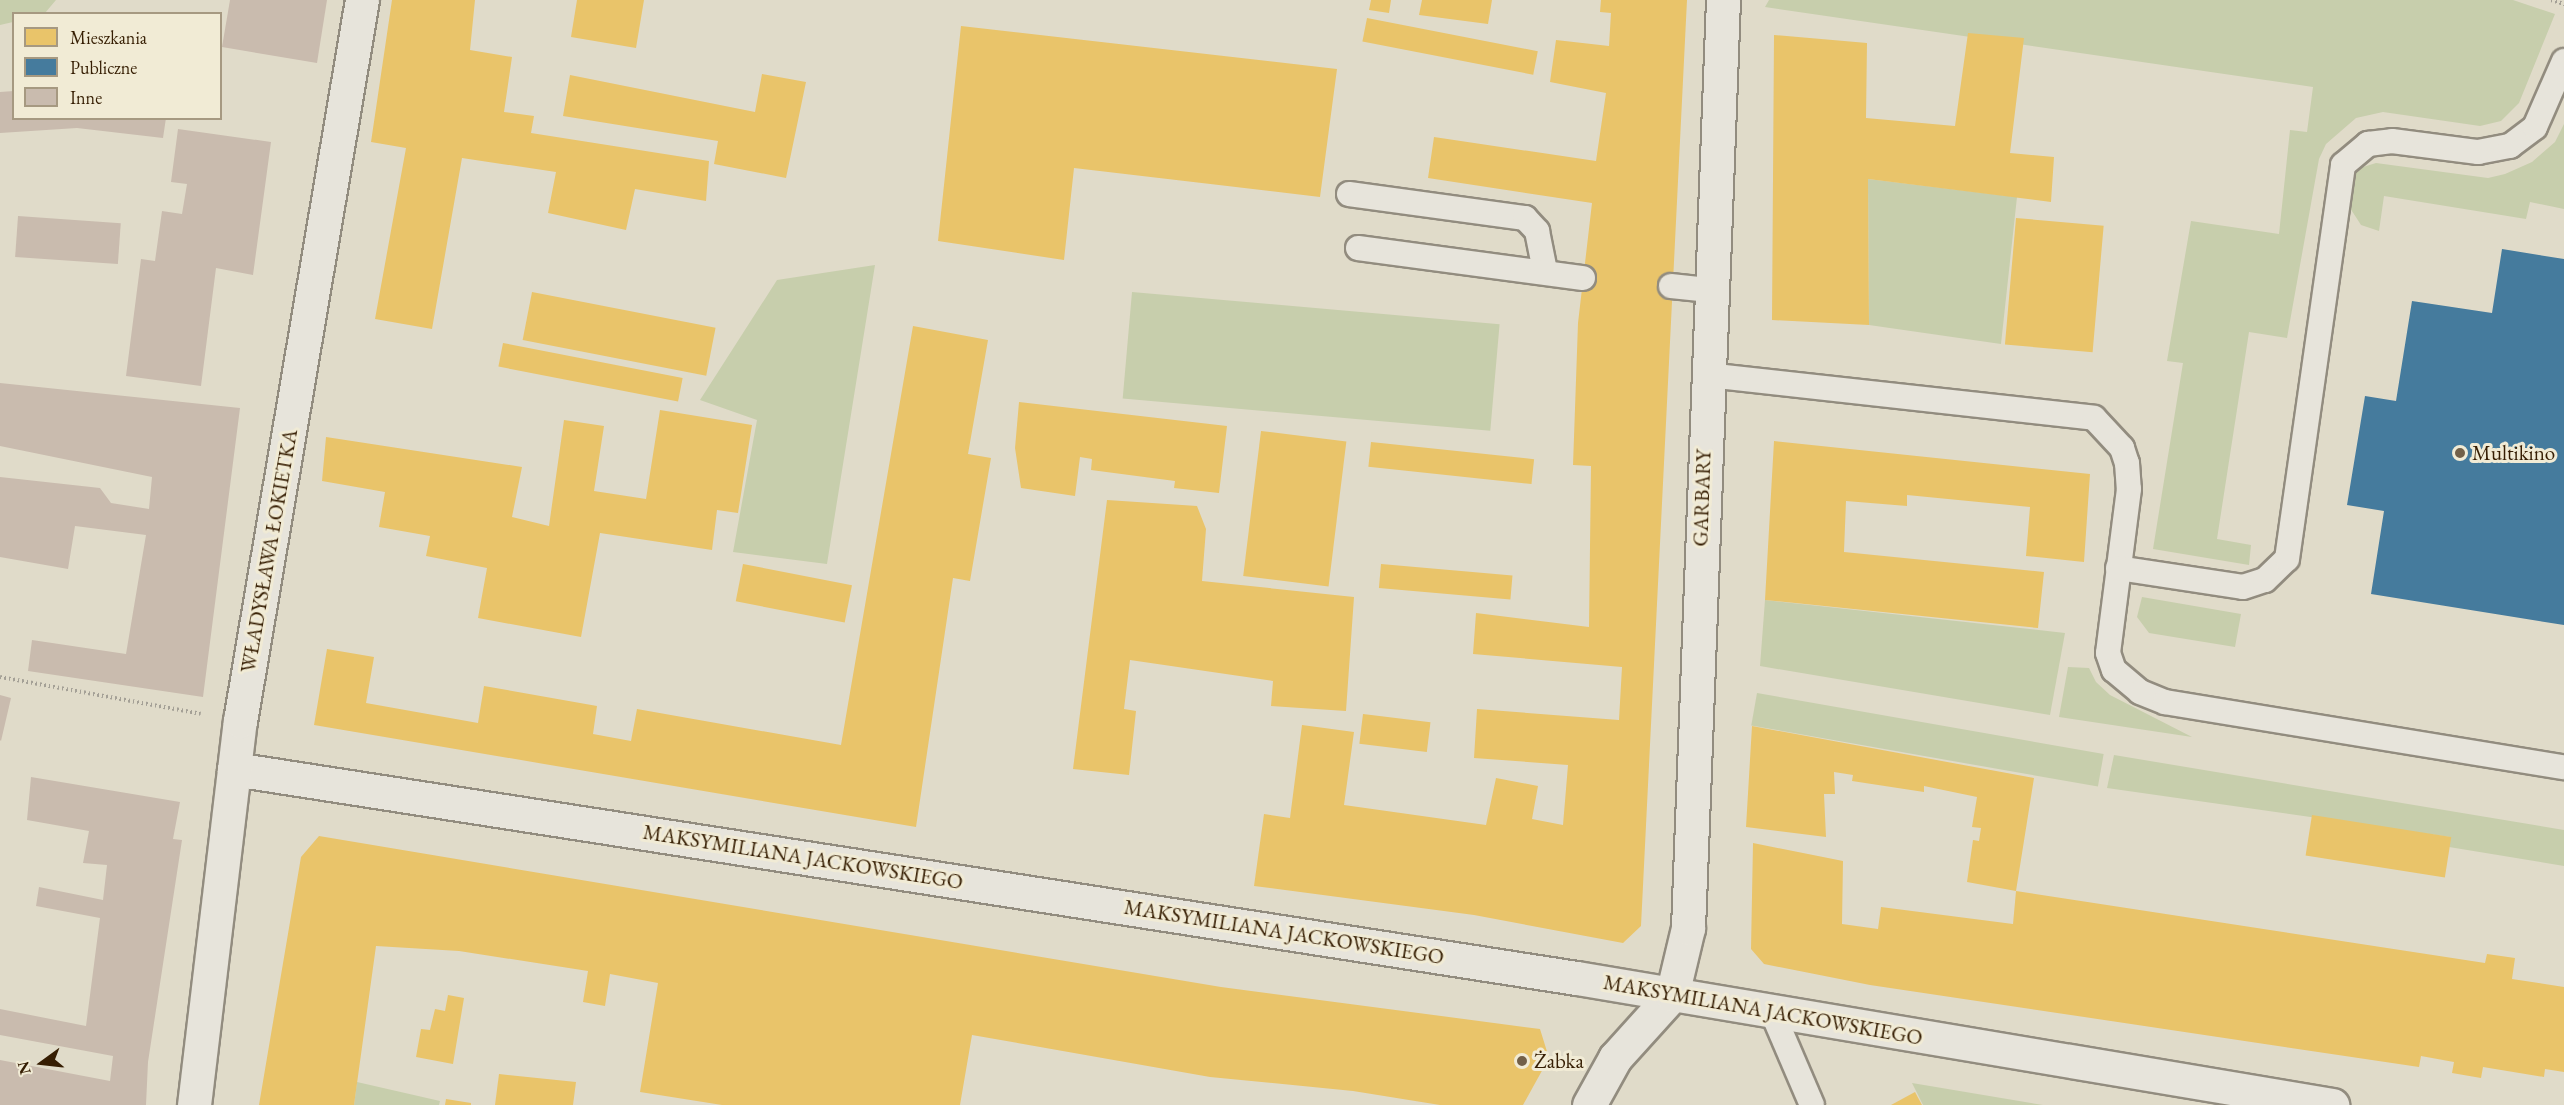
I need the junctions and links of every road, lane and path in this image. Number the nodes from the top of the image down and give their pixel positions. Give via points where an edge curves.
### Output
1 (362, 0) edge
2 (1723, 0) edge
3 (2551, 0) edge
4 (2564, 4) edge
5 (2564, 61) edge
6 (1349, 194) dead end
7 (1358, 248) dead end
8 (1545, 271) junction
9 (1583, 278) dead end
10 (1671, 286) dead end
11 (1710, 290) junction
12 (1707, 375) junction
13 (2118, 568) junction
14 (0, 677) edge
15 (240, 721) junction
16 (2564, 767) edge
17 (234, 769) junction
18 (1672, 994) junction
19 (1773, 1014) junction
20 (194, 1105) edge
21 (1589, 1105) edge
22 (1812, 1105) edge
23 (2332, 1105) edge

1 - 15 street, WŁADYSŁAWA ŁOKIETKA
2 - 11 street, GARBARY
3 - 4 path
5 - 13 lane via 2535,127 2510,146 2478,152 2392,141 2368,144 2343,165 2287,560 2265,580 2243,586
6 - 8 lane via 1525,218 1537,231
7 - 8 lane
8 - 9 lane
10 - 11 lane
11 - 12 street, GARBARY
12 - 13 lane via 2094,418 2122,448 2127,463 2129,489
12 - 18 street, GARBARY via 1688,928
13 - 16 lane via 2108,653 2114,669 2127,682 2165,702
14 - 15 path
15 - 17 street, WŁADYSŁAWA ŁOKIETKA
17 - 18 street, MAKSYMILIANA JACKOWSKIEGO
17 - 20 street, WŁADYSŁAWA ŁOKIETKA
18 - 19 street, MAKSYMILIANA JACKOWSKIEGO
18 - 21 street via 1615,1058
19 - 22 lane
19 - 23 street, MAKSYMILIANA JACKOWSKIEGO

